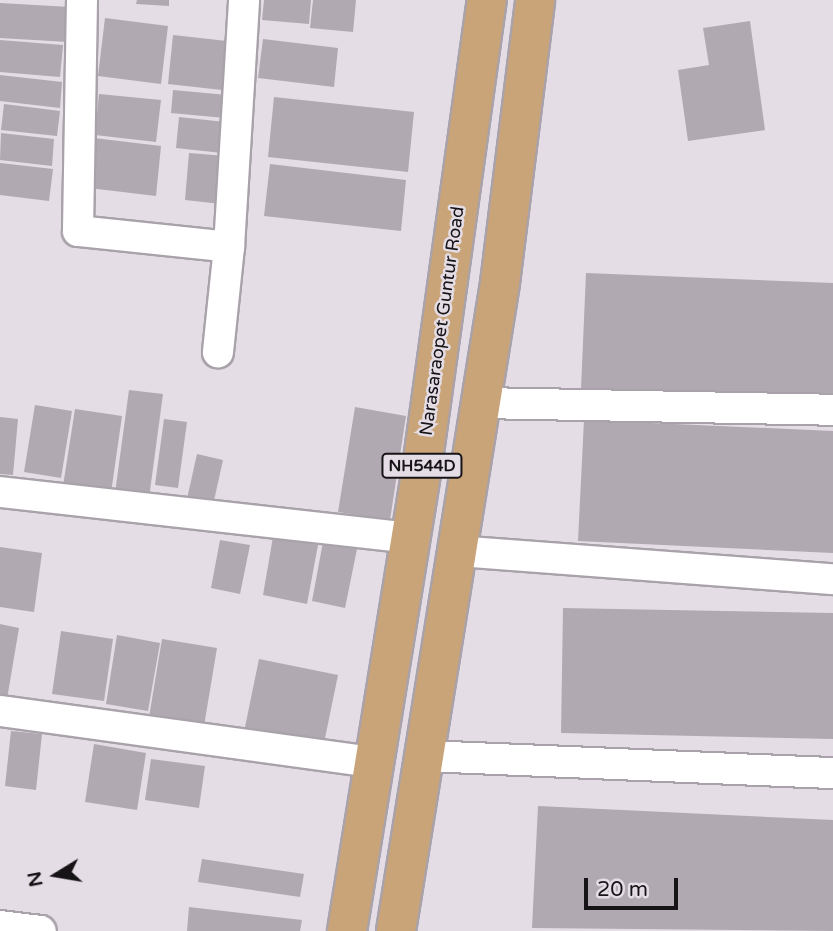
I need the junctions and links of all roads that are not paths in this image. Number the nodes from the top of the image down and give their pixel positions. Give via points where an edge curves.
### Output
1 (82, 0) edge
2 (244, 0) edge
3 (487, 0) edge
4 (535, 0) edge
5 (229, 247) junction
6 (218, 352) dead end
7 (480, 403) junction
8 (833, 410) edge
9 (0, 492) edge
10 (410, 538) junction
11 (457, 551) junction
12 (833, 579) edge
13 (0, 711) edge
14 (425, 756) junction
15 (373, 762) junction
16 (833, 773) edge
17 (0, 926) edge
18 (41, 931) edge
19 (347, 931) edge
20 (396, 931) edge

1 - 5 street via 78,231
2 - 5 street
3 - 10 highway, Narasaraopet Guntur Road / NH544D
4 - 7 highway, NH544D
5 - 6 street
7 - 8 street
7 - 11 highway, NH544D
9 - 10 street
10 - 15 highway, Narasaraopet Guntur Road / NH544D
11 - 12 street
11 - 14 highway, NH544D
13 - 15 street
14 - 16 street
14 - 20 highway, NH544D
15 - 19 highway, Narasaraopet Guntur Road / NH544D
17 - 18 street

